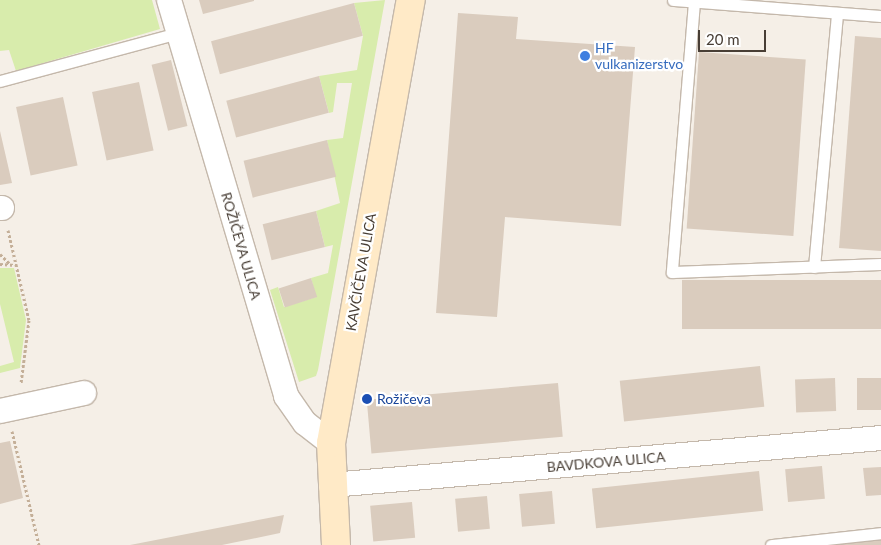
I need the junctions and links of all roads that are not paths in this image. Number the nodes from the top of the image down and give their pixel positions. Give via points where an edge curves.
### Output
1 (169, 0) edge
2 (411, 0) edge
3 (673, 0) edge
4 (694, 2) junction
5 (837, 13) junction
6 (881, 16) edge
7 (178, 33) junction
8 (0, 81) edge
9 (881, 264) edge
10 (814, 267) junction
11 (84, 393) dead end
12 (11, 409) edge
13 (881, 438) edge
14 (331, 442) junction
15 (331, 485) junction
16 (881, 533) edge
17 (336, 545) edge
18 (771, 545) edge

1 - 7 street, ROŽIČEVA ULICA
2 - 14 street, KAVČIČEVA ULICA
3 - 4 lane
4 - 5 lane
4 - 10 lane via 672,272
5 - 6 lane
5 - 10 lane
7 - 8 lane
7 - 14 street, ROŽIČEVA ULICA via 286,396 306,423
9 - 10 lane
11 - 12 street
13 - 15 street, BAVDKOVA ULICA
14 - 15 street, KAVČIČEVA ULICA
15 - 17 street, KAVČIČEVA ULICA
16 - 18 lane

